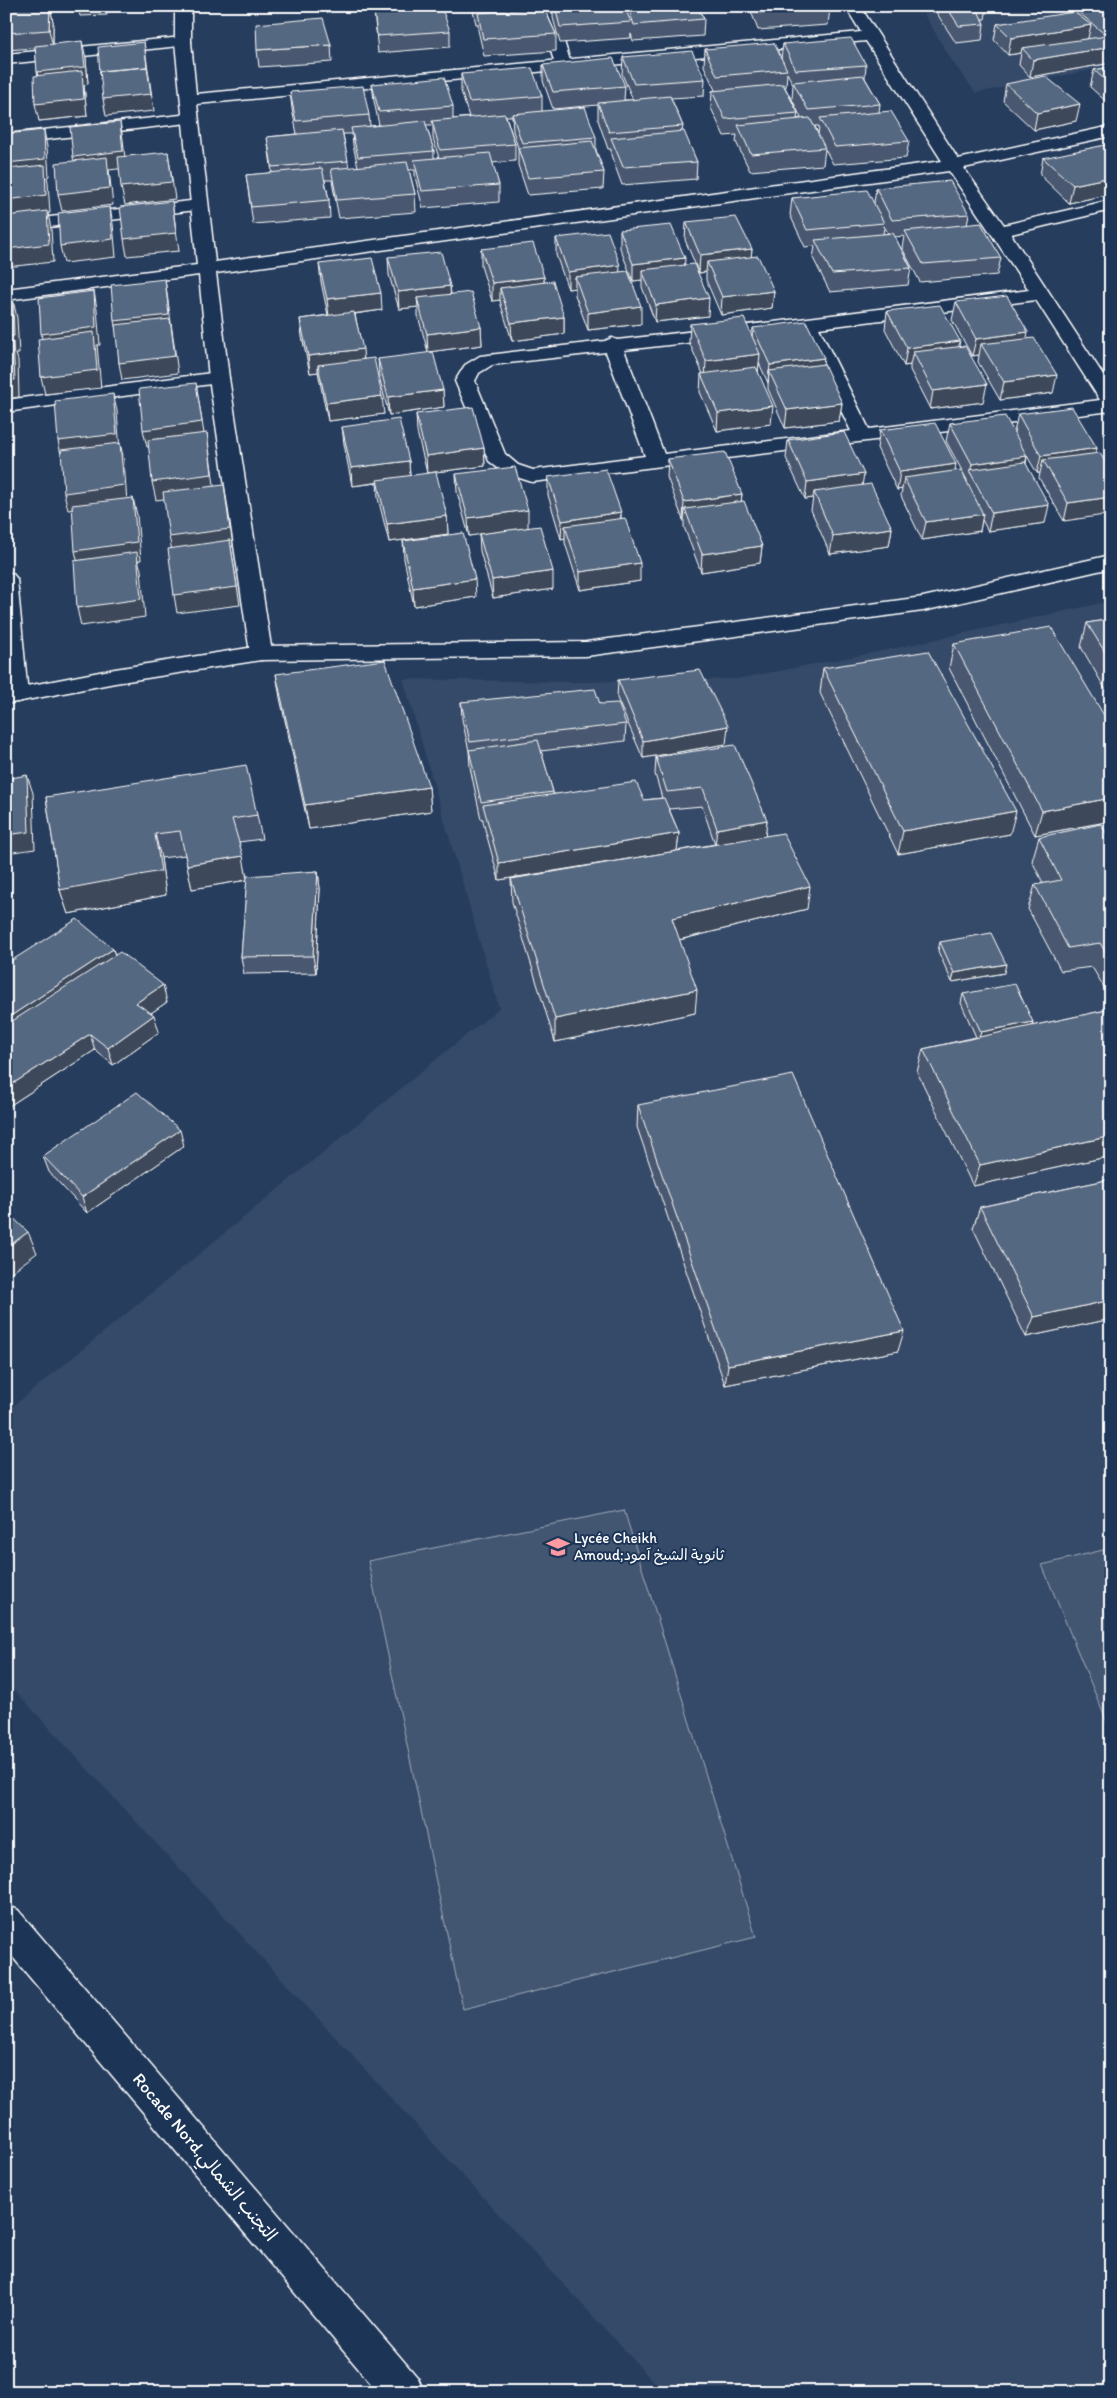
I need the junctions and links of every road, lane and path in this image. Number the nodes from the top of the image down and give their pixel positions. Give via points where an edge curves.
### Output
1 (183, 6) edge
2 (545, 6) edge
3 (852, 6) edge
4 (869, 36) junction
5 (183, 42) junction
6 (6, 60) edge
7 (562, 64) junction
8 (189, 110) junction
9 (1111, 131) edge
10 (6, 139) edge
11 (953, 165) junction
12 (199, 205) junction
13 (1111, 205) edge
14 (6, 227) edge
15 (1000, 231) junction
16 (207, 270) junction
17 (1041, 294) junction
18 (6, 295) edge
19 (808, 324) junction
20 (612, 344) junction
21 (219, 378) junction
22 (1111, 404) edge
23 (6, 406) edge
24 (862, 434) junction
25 (656, 460) junction
26 (1111, 561) edge
27 (6, 579) edge
28 (261, 652) junction
29 (12, 696) edge
30 (6, 1922) edge
31 (404, 2392) edge

1 - 5 street
2 - 7 street
3 - 4 street
4 - 7 street
4 - 11 street
5 - 6 street
5 - 8 street
7 - 8 street
8 - 10 street
8 - 12 street
9 - 11 street
11 - 15 street
11 - 16 street
12 - 14 street
12 - 16 street
13 - 15 street
15 - 17 street
16 - 18 street
16 - 21 street
17 - 19 street
17 - 22 street
19 - 20 street
19 - 24 street
20 - 25 street
20 - 25 street via 486,360 472,369 465,381 496,457 511,469 532,476
21 - 23 street
21 - 28 street
22 - 24 street
24 - 25 street
26 - 28 street via 924,604 586,649
27 - 29 street
28 - 29 street
30 - 31 street, Rocade Nord,التجنب الشمالي

